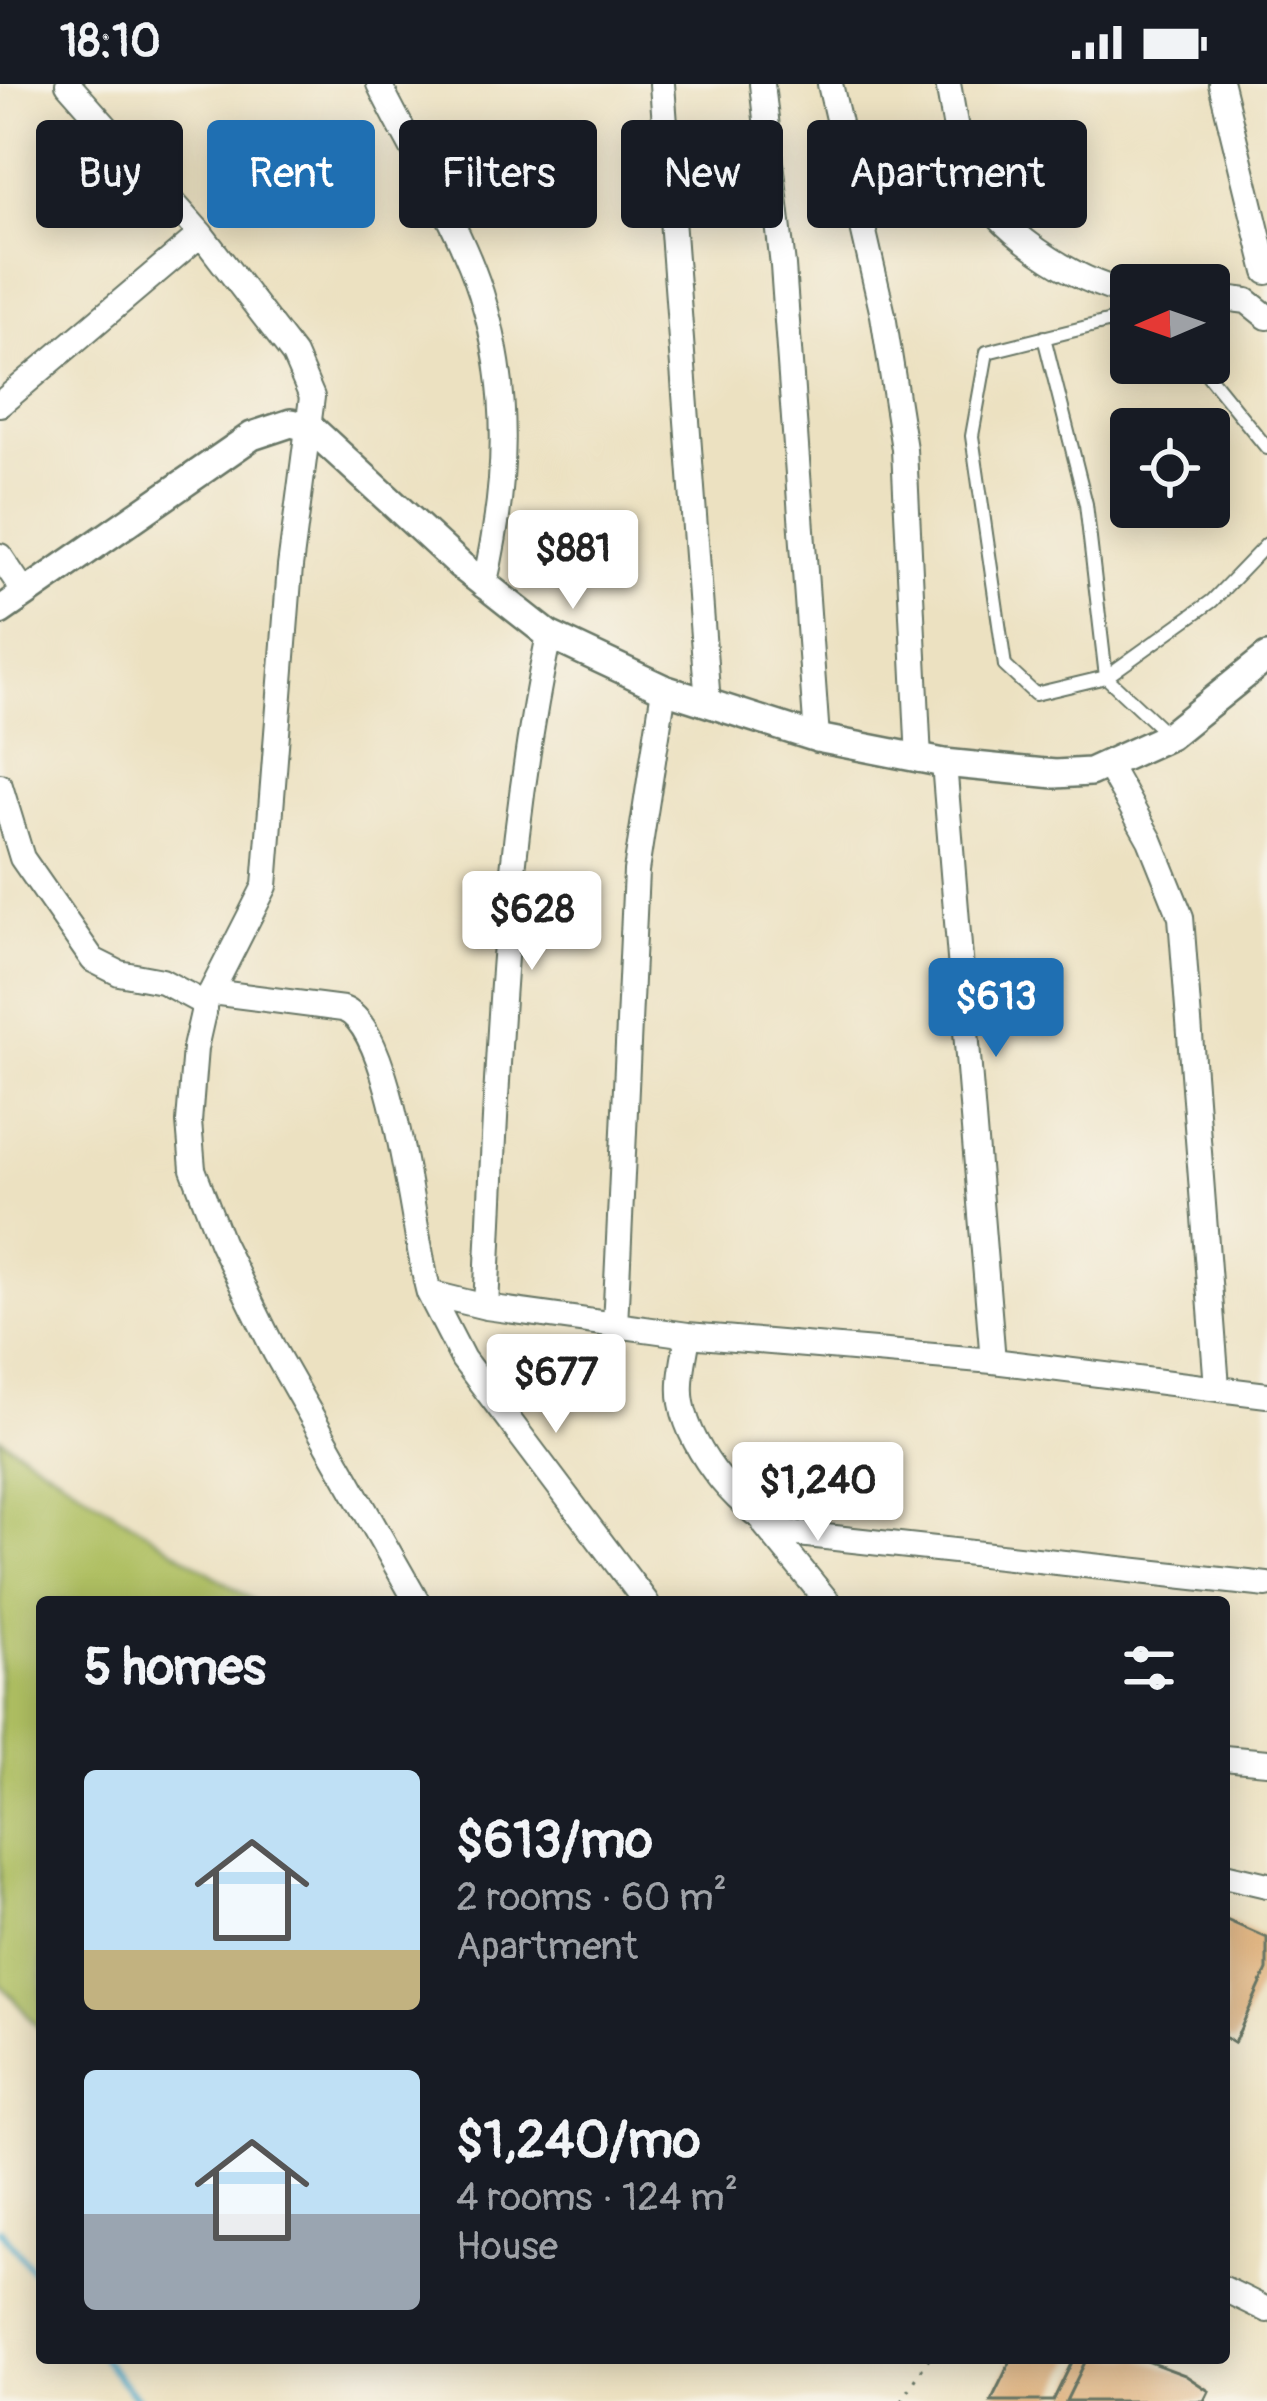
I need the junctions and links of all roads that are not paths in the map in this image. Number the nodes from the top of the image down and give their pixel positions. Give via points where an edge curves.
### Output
1 (68, 84) edge
2 (379, 84) edge
3 (662, 84) edge
4 (762, 84) edge
5 (830, 84) edge
6 (948, 84) edge
7 (1221, 84) edge
8 (201, 234) junction
9 (1267, 272) edge
10 (1110, 289) edge
11 (1230, 299) edge
12 (1267, 316) edge
13 (1110, 321) edge
14 (1044, 338) junction
15 (1215, 384) edge
16 (0, 404) edge
17 (311, 428) junction
18 (1267, 448) edge
19 (1267, 544) edge
20 (0, 556) edge
21 (484, 586) junction
22 (25, 593) junction
23 (0, 610) edge
24 (549, 635) junction
25 (1267, 656) edge
26 (1106, 677) junction
27 (664, 689) junction
28 (708, 704) junction
29 (1169, 736) junction
30 (817, 739) junction
31 (932, 762) junction
32 (1109, 767) junction
33 (0, 786) edge
34 (208, 998) junction
35 (429, 1293) junction
36 (487, 1307) junction
37 (615, 1326) junction
38 (688, 1335) junction
39 (993, 1361) junction
40 (1217, 1388) junction
41 (1267, 1395) edge
42 (764, 1524) junction
43 (1267, 1586) edge
44 (414, 1596) edge
45 (642, 1596) edge
46 (823, 1596) edge
47 (1230, 1759) edge
48 (1267, 1762) edge
49 (1230, 1876) edge
50 (1267, 1885) edge
51 (1230, 2292) edge
52 (1267, 2310) edge

1 - 8 street
2 - 21 street via 479,288 491,333 506,432 501,512
3 - 28 street
4 - 30 street
5 - 31 street via 883,315 904,449
6 - 10 street via 969,175 995,213
7 - 9 street
8 - 16 street
8 - 17 street via 307,376
11 - 12 street
13 - 14 lane
14 - 26 lane via 1086,504
14 - 26 lane via 987,352 972,436 1005,666 1035,694
15 - 18 lane
17 - 21 street
17 - 22 street via 291,424 252,436
17 - 34 street via 290,567 265,886
19 - 26 lane via 1212,601
20 - 22 street
21 - 24 street
22 - 23 street
24 - 27 street
24 - 36 street via 520,786 503,955
25 - 29 street
26 - 29 lane
27 - 28 street
27 - 37 street via 636,872
28 - 30 street
29 - 32 street
30 - 31 street
31 - 32 street via 1055,774
31 - 39 street
32 - 40 street via 1181,917
33 - 34 street via 22,858 93,960
34 - 35 street via 343,1009 360,1018 396,1117
34 - 44 street via 189,1122 202,1202 275,1352
35 - 36 street
35 - 45 street via 464,1359
36 - 37 street
37 - 38 street
38 - 39 street
38 - 42 street via 681,1381 689,1427
39 - 40 street
40 - 41 street
42 - 43 street via 821,1538
42 - 46 street
47 - 48 street
49 - 50 street
51 - 52 street

